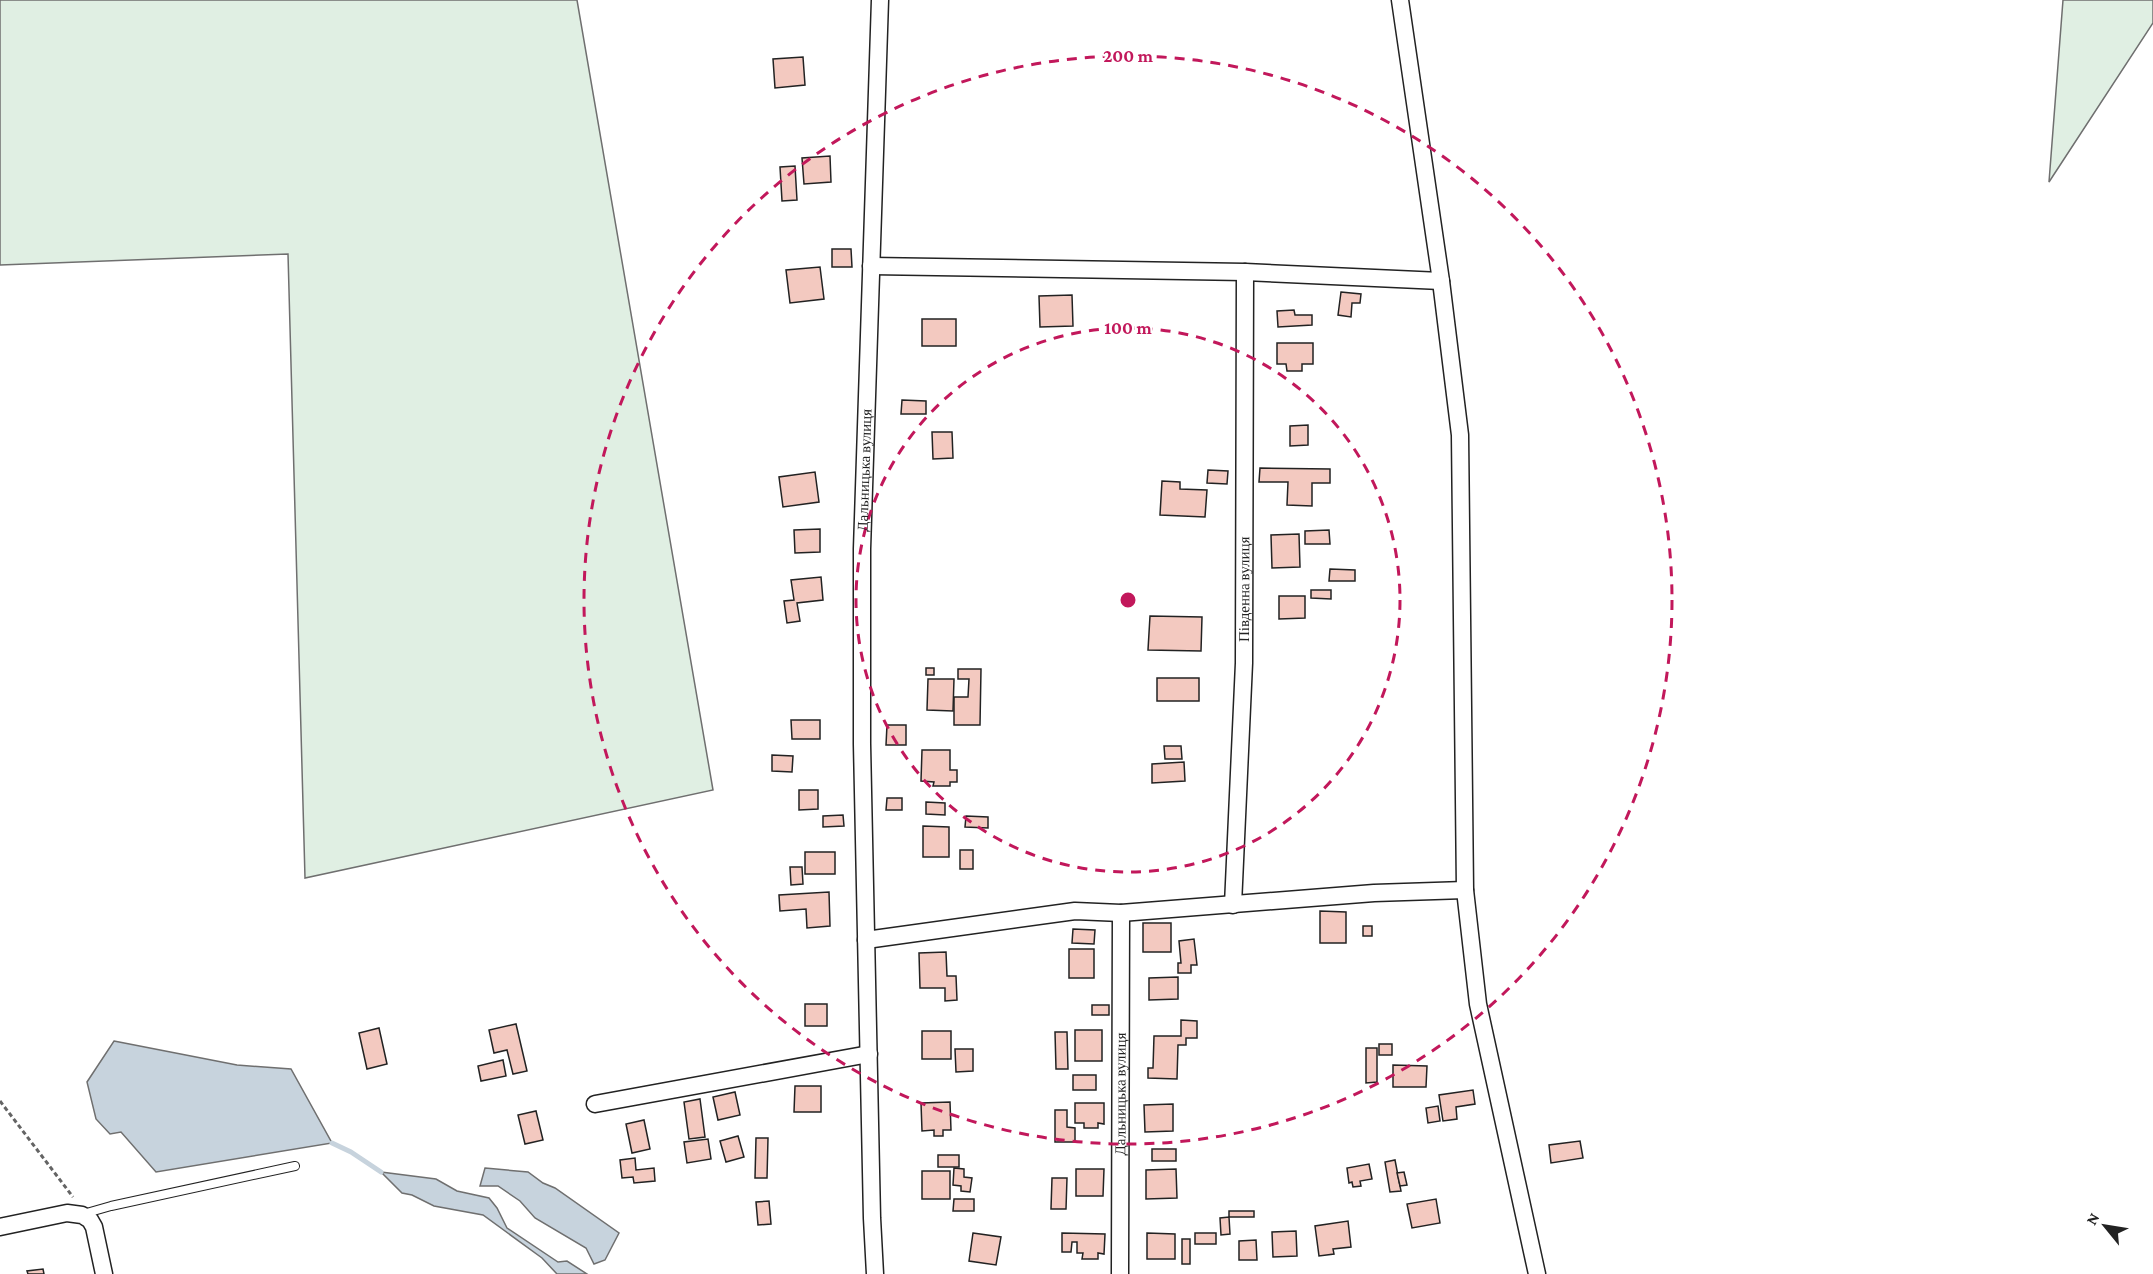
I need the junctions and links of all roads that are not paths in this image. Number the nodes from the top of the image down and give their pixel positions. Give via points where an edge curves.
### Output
1 (880, 0) edge
2 (1400, 0) edge
3 (871, 266) junction
4 (1245, 273) junction
5 (1441, 281) junction
6 (1465, 890) junction
7 (1233, 904) junction
8 (1121, 913) junction
9 (866, 940) junction
10 (868, 1054) junction
11 (595, 1104) dead end
12 (295, 1166) dead end
13 (82, 1215) junction
14 (0, 1227) edge
15 (104, 1274) edge
16 (875, 1274) edge
17 (1120, 1274) edge
18 (1537, 1274) edge

1 - 3 street, Дальницька вулиця
2 - 5 street
3 - 4 street
3 - 9 street, Дальницька вулиця via 862,549
4 - 5 street
4 - 7 street, Південна вулиця via 1244,663
5 - 6 street via 1460,435
6 - 7 street
6 - 18 street via 1478,1004
7 - 8 street
8 - 9 street via 1075,911
8 - 17 street, Дальницька вулиця
9 - 10 street, Дальницька вулиця
10 - 11 street
10 - 16 street, Дальницька вулиця
12 - 13 lane
13 - 14 street via 67,1213
13 - 15 street via 94,1227

